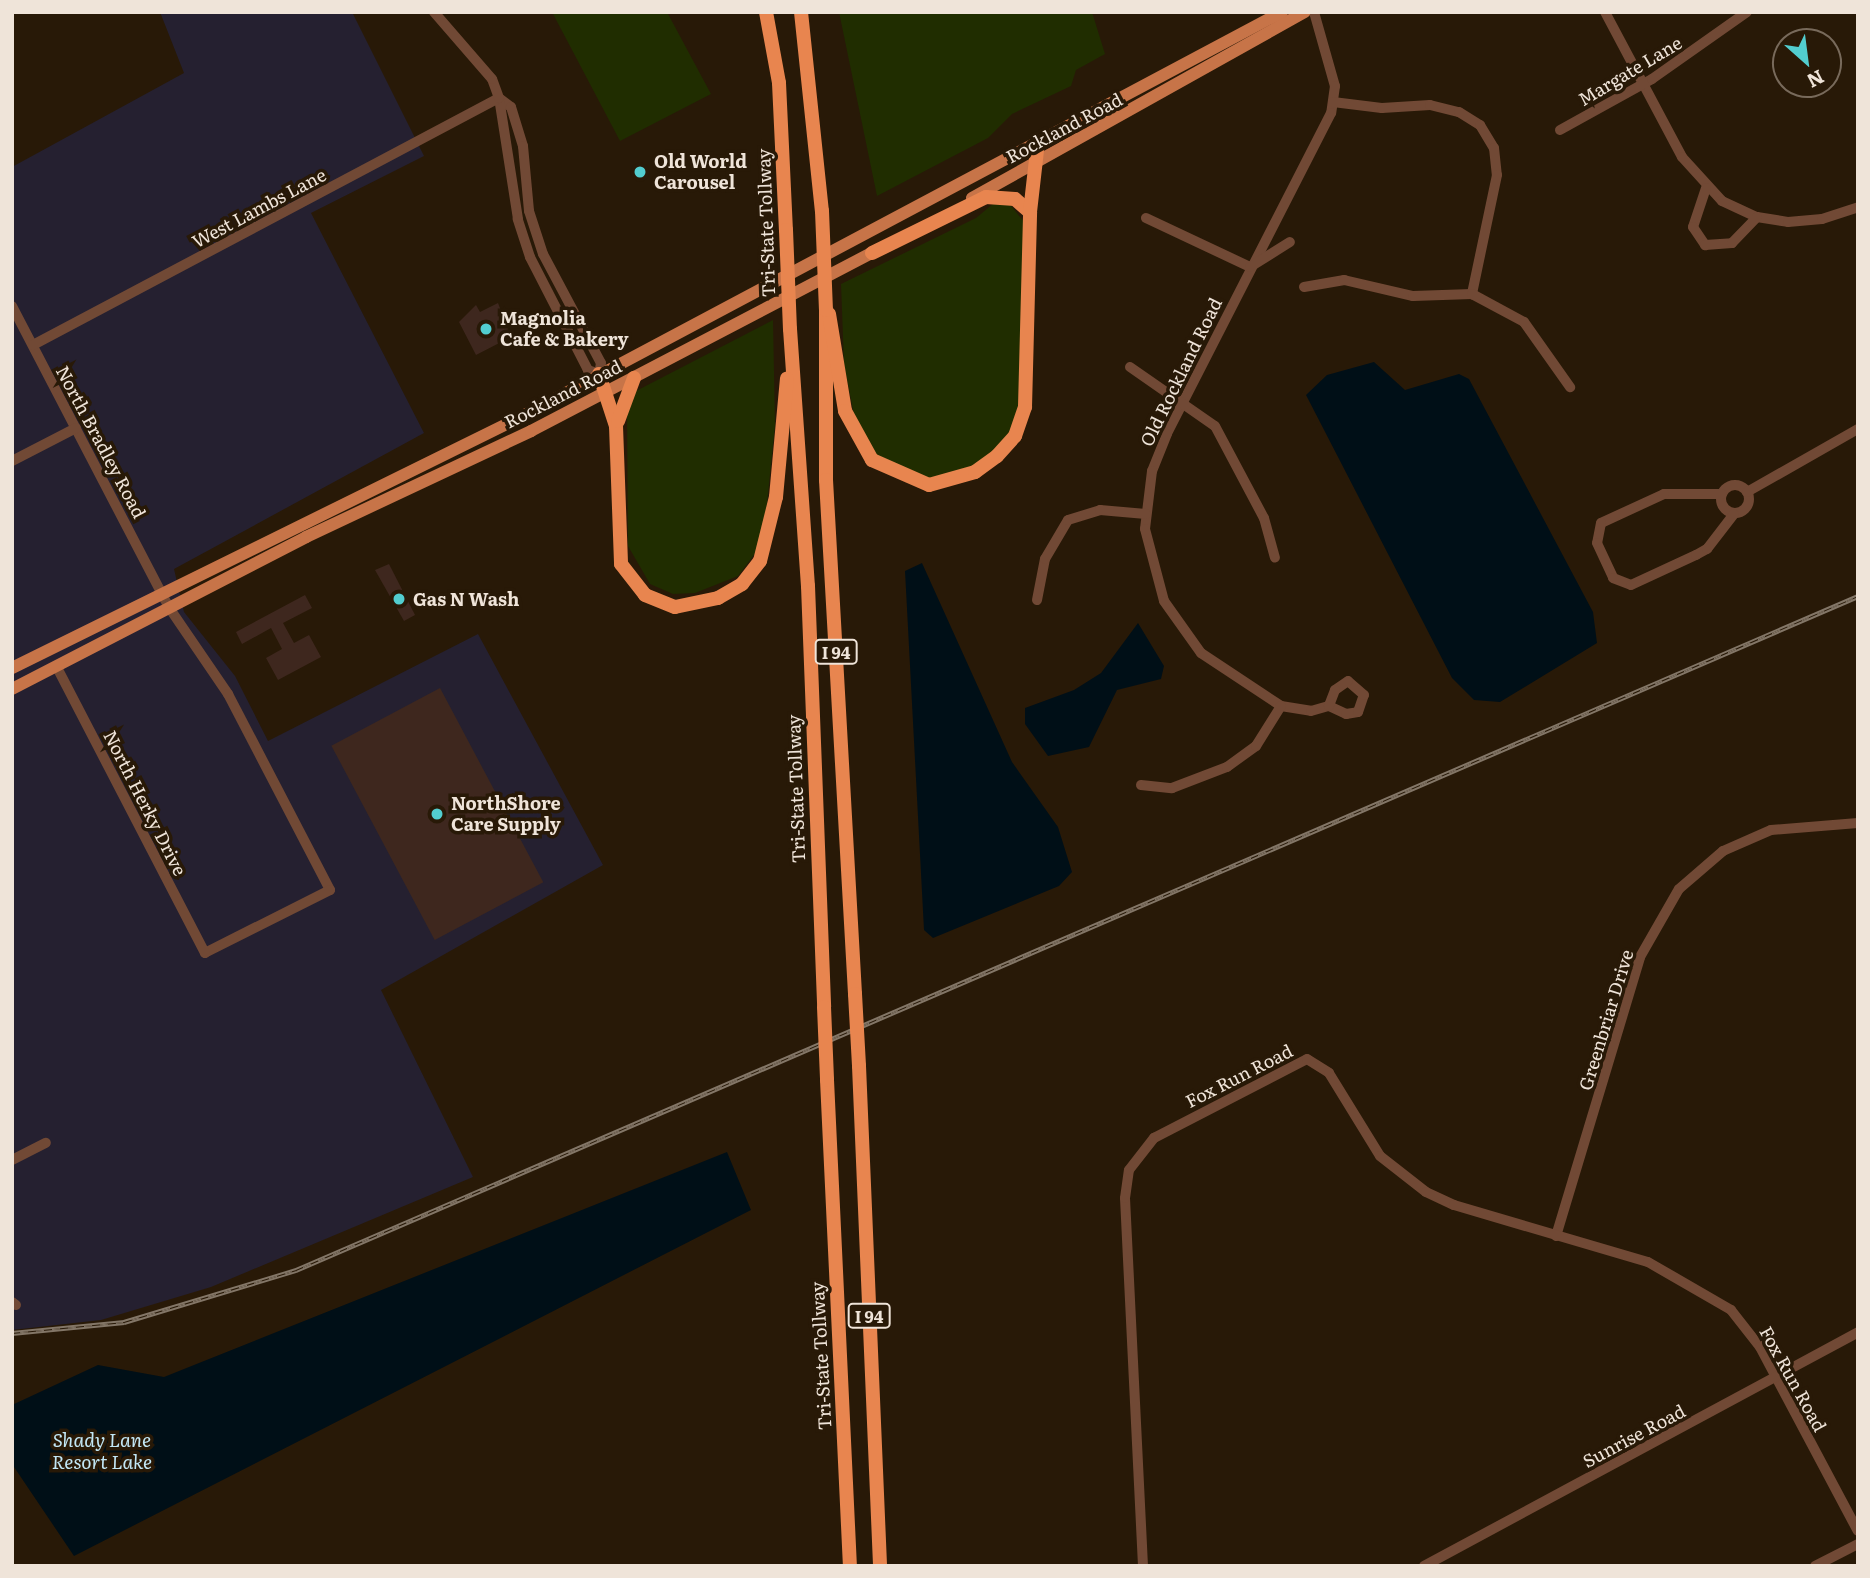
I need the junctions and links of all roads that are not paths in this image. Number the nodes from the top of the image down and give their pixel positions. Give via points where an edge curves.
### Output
1 (434, 12) edge
2 (766, 12) edge
3 (801, 12) edge
4 (1282, 12) edge
5 (1305, 12) edge
6 (1314, 12) edge
7 (1605, 12) edge
8 (1747, 12) edge
9 (1643, 84) junction
10 (499, 98) junction
11 (1333, 102) junction
12 (1560, 130) dead end
13 (1038, 142) junction
14 (1036, 163) junction
15 (1706, 188) junction
16 (528, 198) junction
17 (516, 200) junction
18 (1858, 207) edge
19 (1030, 212) junction
20 (1757, 217) junction
21 (1146, 218) dead end
22 (1290, 242) dead end
23 (541, 248) junction
24 (529, 253) junction
25 (872, 253) junction
26 (1250, 267) junction
27 (1304, 287) dead end
28 (1472, 293) junction
29 (567, 300) junction
30 (12, 306) edge
31 (556, 306) junction
32 (826, 310) junction
33 (33, 345) junction
34 (790, 346) junction
35 (1130, 367) dead end
36 (599, 374) junction
37 (634, 378) junction
38 (1570, 387) dead end
39 (607, 392) junction
40 (1181, 404) junction
41 (616, 426) junction
42 (76, 428) junction
43 (1858, 429) edge
44 (12, 461) edge
45 (1747, 492) junction
46 (1722, 494) junction
47 (1146, 514) junction
48 (1734, 514) junction
49 (1275, 558) dead end
50 (161, 592) junction
51 (1037, 600) dead end
52 (168, 606) junction
53 (56, 666) junction
54 (12, 668) edge
55 (12, 689) edge
56 (1281, 706) junction
57 (1329, 706) dead end
58 (1141, 785) dead end
59 (1858, 823) edge
60 (205, 953) joint
61 (46, 1143) dead end
62 (12, 1160) edge
63 (1556, 1236) junction
64 (1858, 1332) edge
65 (1776, 1378) junction
66 (1858, 1531) edge
67 (1858, 1544) edge
68 (850, 1566) edge
69 (880, 1566) edge
70 (1143, 1566) edge
71 (1424, 1566) edge
72 (1815, 1566) edge

1 - 10 street via 492,79
2 - 34 highway, Tri-State Tollway / I 94, bridge via 779,83
3 - 32 highway, I 94, bridge via 822,211
4 - 13 main road, Rockland Road
5 - 14 main road, Rockland Road
6 - 11 street, Old Rockland Road via 1331,68
7 - 9 street
8 - 9 street, Margate Lane
9 - 12 street, Margate Lane
9 - 15 street
10 - 16 street via 511,107 523,146
10 - 17 street
10 - 33 street, West Lambs Lane
11 - 26 street, Old Rockland Road via 1312,154
11 - 28 street via 1382,108 1430,105 1459,112 1480,125 1494,148 1497,175
13 - 14 highway
13 - 36 main road, Rockland Road
14 - 19 highway
14 - 25 main road, Rockland Road
15 - 20 street
15 - 20 street via 1693,227 1705,245 1732,243
16 - 17 street
16 - 23 street
17 - 24 street
18 - 20 street via 1805,222
19 - 25 highway via 1015,199 986,197
19 - 32 highway via 1025,407 1015,436 975,472 929,485 872,460 845,411 835,327
21 - 26 street
22 - 26 street
23 - 24 street
23 - 29 street
24 - 31 street
25 - 37 main road, Rockland Road
26 - 40 street, Old Rockland Road
27 - 28 street via 1344,280 1413,296
28 - 38 street via 1524,322
29 - 31 street
29 - 36 street via 601,363
30 - 33 street, North Bradley Road
31 - 36 street via 588,370
32 - 69 highway, I 94, bridge via 827,503 859,1066
33 - 42 street, North Bradley Road
34 - 41 highway via 770,538 742,584 719,598 675,607 645,595 627,575 617,543
34 - 68 highway, Tri-State Tollway / I 94, bridge via 808,586
35 - 40 street
36 - 39 highway
36 - 50 main road, Rockland Road
37 - 39 main road, Rockland Road
37 - 41 highway
39 - 41 highway
39 - 52 main road, Rockland Road
40 - 47 street, Old Rockland Road via 1152,471
40 - 49 street via 1215,426 1264,518
42 - 44 street
42 - 50 street, North Bradley Road
43 - 45 street
45 - 46 street via 1736,485
45 - 48 street via 1746,509
46 - 48 street via 1723,507
46 - 48 street via 1664,494 1601,523 1597,543 1613,578 1631,585 1696,555 1707,549
47 - 51 street via 1100,510 1068,520 1045,559
47 - 56 street, Old Rockland Road via 1154,576 1184,632 1218,669
50 - 52 street, North Bradley Road
50 - 54 main road, Rockland Road
52 - 53 main road, Rockland Road
52 - 60 street, North Bradley Road via 228,694 330,890
53 - 55 main road, Rockland Road
53 - 60 street, North Herky Drive
56 - 57 street, Old Rockland Road via 1311,711
56 - 58 street via 1256,746 1227,767 1172,788
59 - 63 street, Greenbriar Drive via 1771,830 1723,851 1679,889 1640,957
61 - 62 street
63 - 65 street, Fox Run Road via 1648,1262 1713,1296 1741,1321
63 - 70 street, Fox Run Road via 1454,1205 1401,1176 1380,1156 1323,1066 1307,1059 1154,1138 1129,1170 1125,1198
64 - 65 street, Sunrise Road
65 - 66 street, Fox Run Road
65 - 71 street, Sunrise Road
67 - 72 street

